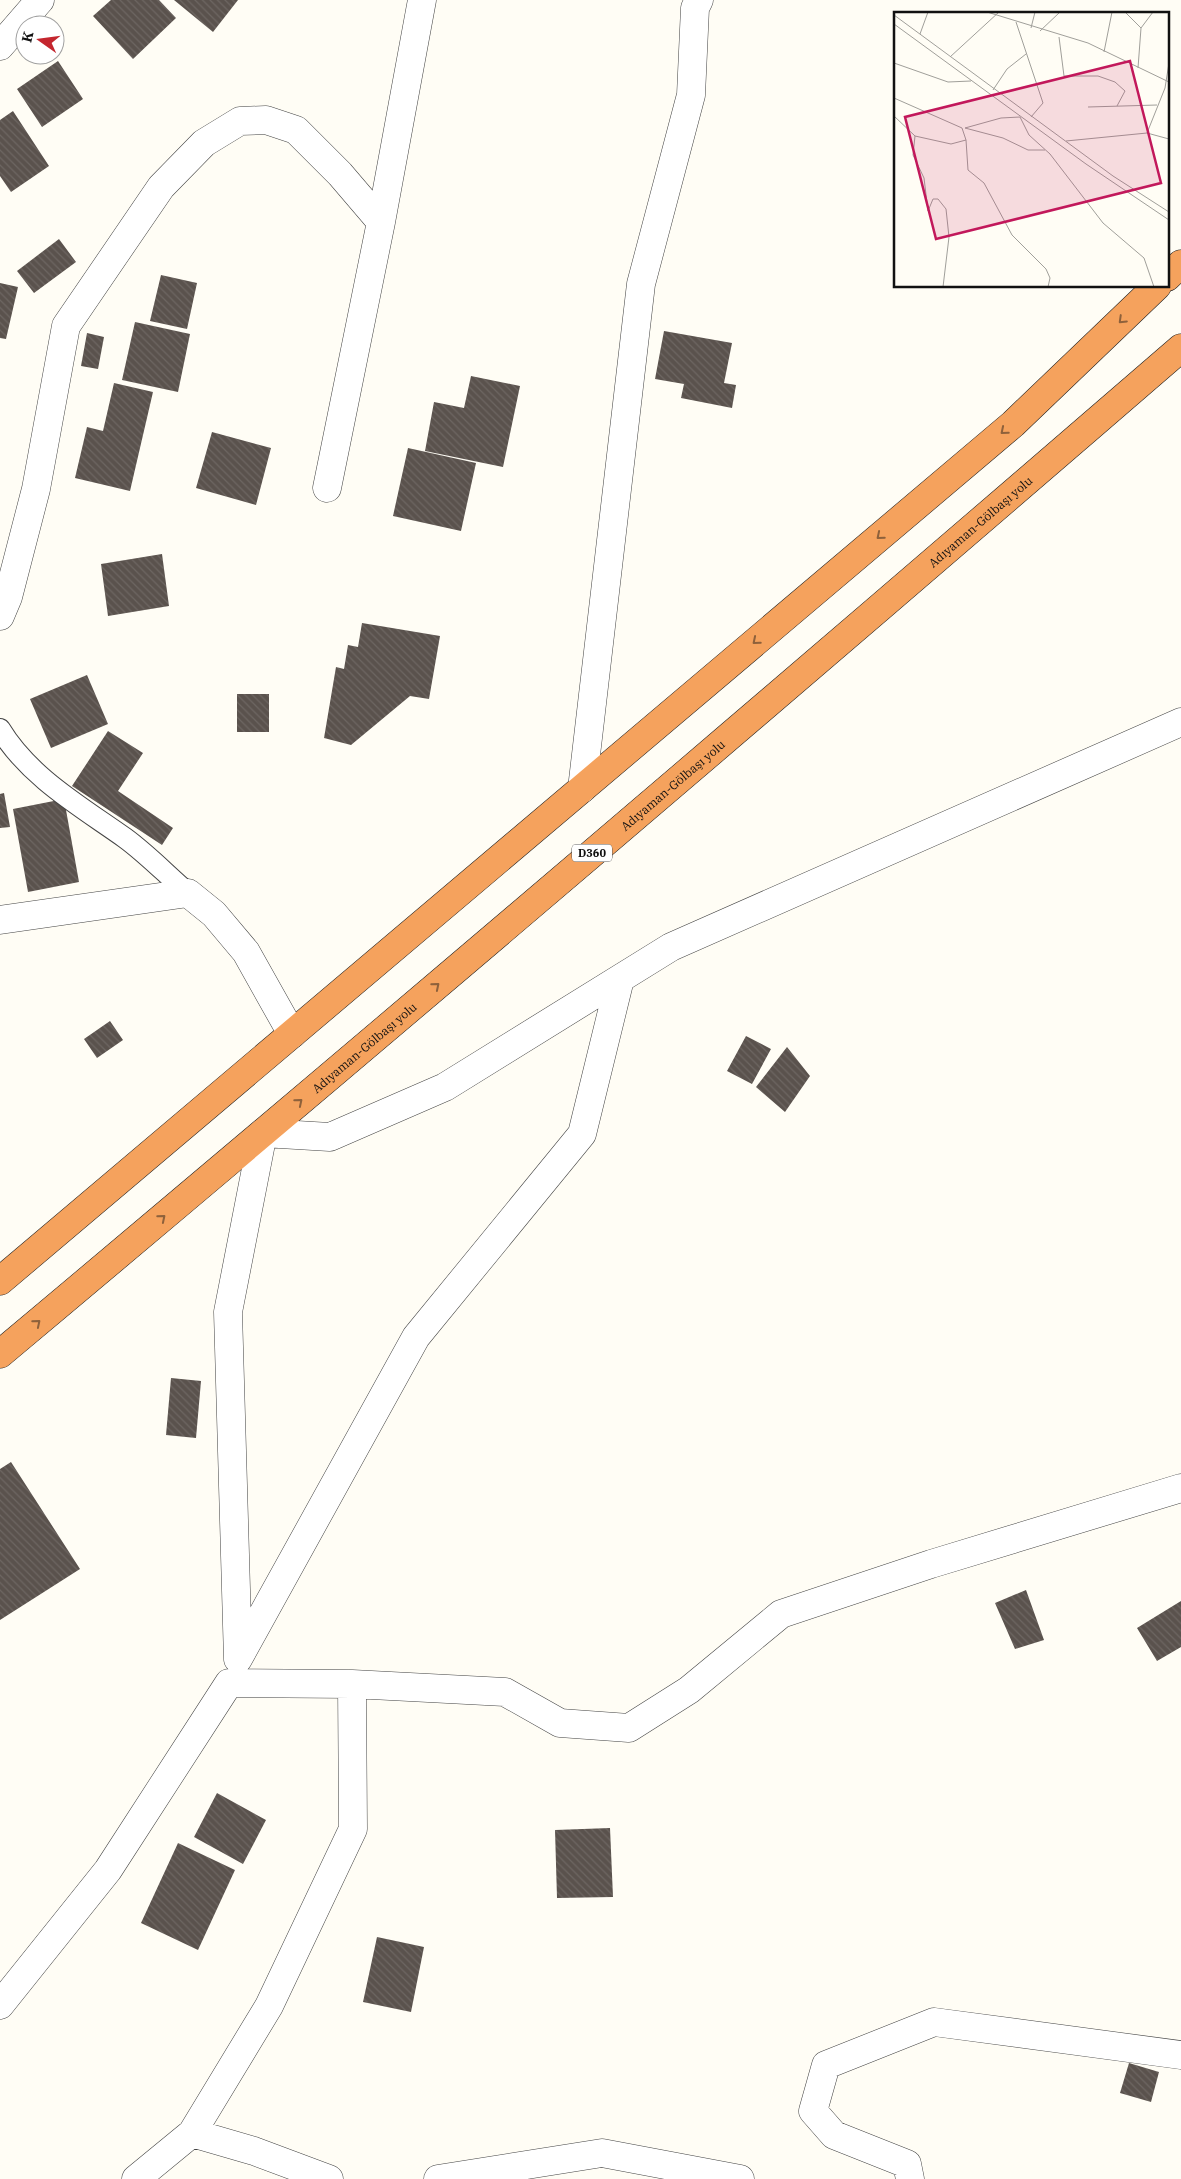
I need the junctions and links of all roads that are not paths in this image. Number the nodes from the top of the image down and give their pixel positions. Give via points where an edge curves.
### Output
1 (40, 0) edge
2 (422, 0) edge
3 (694, 3) edge
4 (0, 46) edge
5 (381, 222) junction
6 (1181, 264) edge
7 (1168, 276) edge
8 (1155, 288) edge
9 (1181, 348) edge
10 (327, 488) dead end
11 (0, 616) edge
12 (1181, 722) edge
13 (0, 729) edge
14 (582, 789) junction
15 (188, 893) junction
16 (0, 920) edge
17 (620, 979) junction
18 (292, 1034) junction
19 (264, 1133) junction
20 (0, 1281) edge
21 (0, 1354) edge
22 (1181, 1488) edge
23 (233, 1671) junction
24 (352, 1684) junction
25 (0, 2005) edge
26 (1181, 2056) edge
27 (192, 2133) junction
28 (136, 2179) edge
29 (329, 2179) edge
30 (438, 2179) edge
31 (740, 2179) edge
32 (910, 2179) edge

1 - 4 street
2 - 5 street
3 - 14 street via 691,95 641,284
5 - 10 street
5 - 11 street via 296,130 266,120 240,121 204,143 161,187 66,326 36,489 8,597
6 - 7 highway
8 -> 14 highway via 1013,424
19 -> 9 highway, Adıyaman-Gölbaşı yolu / D360
12 - 17 street via 671,947
13 - 15 lane via 12,748 42,777 72,803 126,840
14 - 18 highway
15 - 16 street
15 - 18 street via 214,914 246,952
17 - 19 street via 436,1091 330,1136
17 - 23 street via 582,1134 416,1337
18 - 20 highway
21 -> 19 highway, Adıyaman-Gölbaşı yolu / D360
19 - 23 street via 228,1312
22 - 24 street via 931,1564 781,1614 689,1690 629,1728 560,1723 505,1692
23 - 24 street
23 - 25 street via 108,1870
24 - 27 street via 353,1829 269,2006
26 - 32 street via 934,2022 826,2065 813,2111 834,2135 907,2164
27 - 28 street
27 - 29 street via 254,2151
30 - 31 street via 602,2153

